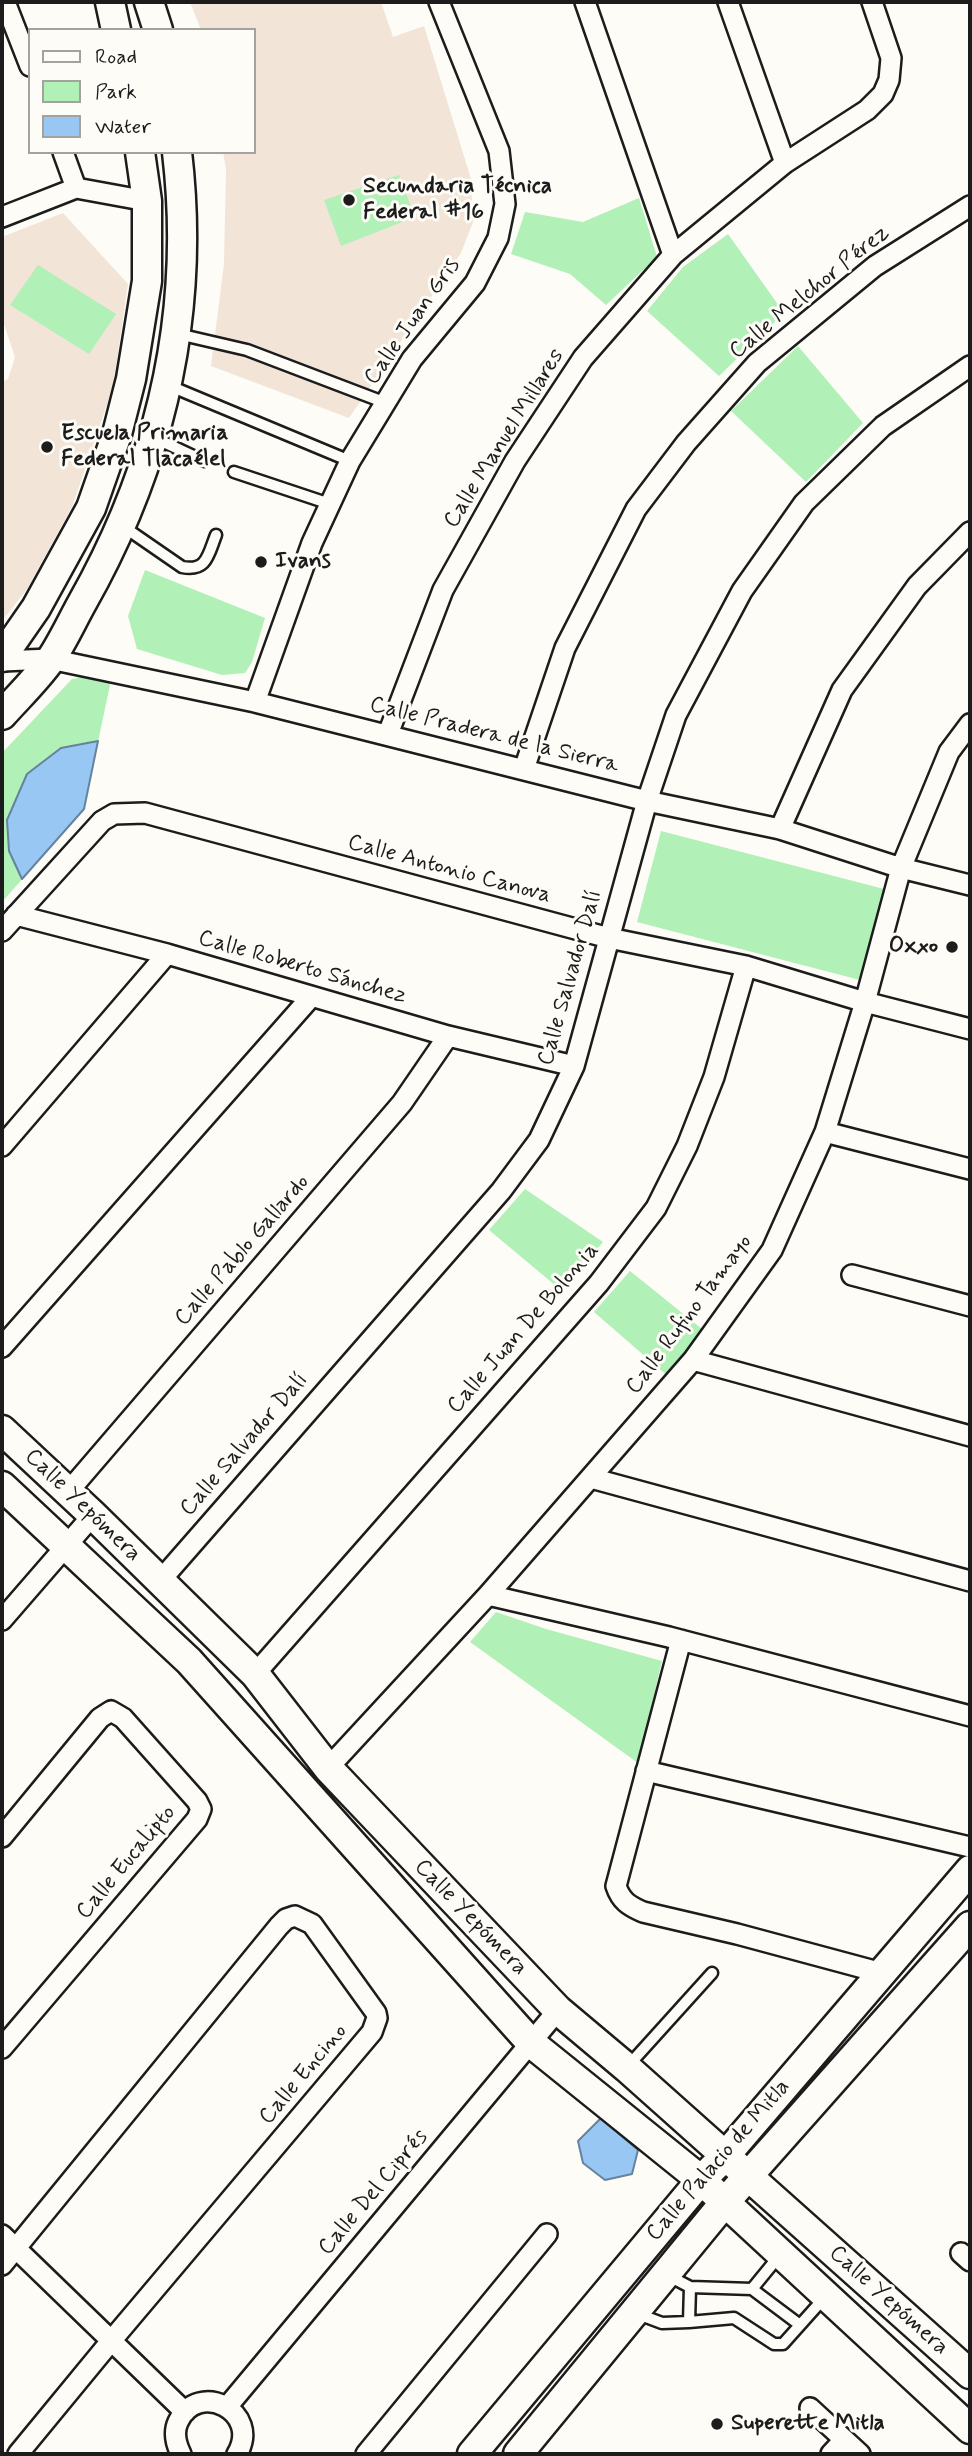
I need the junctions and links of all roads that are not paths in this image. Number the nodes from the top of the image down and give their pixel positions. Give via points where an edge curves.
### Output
1 (5, 2) edge
2 (110, 2) edge
3 (149, 2) edge
4 (439, 2) edge
5 (585, 2) edge
6 (728, 2) edge
7 (872, 2) edge
8 (116, 28) edge
9 (157, 28) edge
10 (28, 61) edge
11 (64, 154) edge
12 (139, 154) edge
13 (177, 154) edge
14 (785, 163) junction
15 (76, 188) junction
16 (147, 201) junction
17 (970, 206) edge
18 (2, 217) edge
19 (673, 256) junction
20 (176, 333) junction
21 (970, 366) edge
22 (168, 385) junction
23 (386, 403) junction
24 (155, 438) junction
25 (204, 461) dead end
26 (350, 461) junction
27 (234, 472) dead end
28 (330, 504) junction
29 (122, 526) junction
30 (970, 532) edge
31 (216, 535) dead end
32 (2, 659) edge
33 (50, 659) junction
34 (255, 702) junction
35 (2, 715) edge
36 (970, 724) edge
37 (388, 734) junction
38 (524, 769) junction
39 (647, 801) junction
40 (780, 829) junction
41 (901, 867) junction
42 (970, 885) edge
43 (16, 915) junction
44 (2, 931) edge
45 (609, 938) junction
46 (167, 954) junction
47 (746, 966) junction
48 (311, 997) junction
49 (865, 1002) junction
50 (970, 1029) edge
51 (447, 1036) junction
52 (574, 1066) junction
53 (825, 1132) junction
54 (2, 1146) edge
55 (970, 1169) edge
56 (852, 1275) dead end
57 (970, 1306) edge
58 (2, 1347) edge
59 (693, 1360) junction
60 (2, 1430) edge
61 (970, 1436) edge
62 (591, 1478) junction
63 (2, 1486) edge
64 (68, 1492) junction
65 (93, 1515) junction
66 (67, 1546) junction
67 (160, 1581) junction
68 (970, 1581) edge
69 (488, 1595) junction
70 (5, 1608) edge
71 (681, 1640) junction
72 (255, 1674) junction
73 (970, 1716) edge
74 (328, 1768) junction
75 (646, 1771) junction
76 (2, 1838) edge
77 (970, 1847) edge
78 (970, 1870) edge
79 (970, 1926) edge
80 (712, 1973) dead end
81 (882, 1973) junction
82 (558, 2010) junction
83 (531, 2043) junction
84 (2, 2049) edge
85 (627, 2068) junction
86 (725, 2156) junction
87 (748, 2176) junction
88 (701, 2180) junction
89 (725, 2202) junction
90 (547, 2234) dead end
91 (9, 2242) edge
92 (781, 2253) junction
93 (2, 2266) edge
94 (678, 2281) junction
95 (752, 2289) junction
96 (827, 2295) junction
97 (634, 2313) junction
98 (689, 2322) junction
99 (800, 2325) junction
100 (111, 2340) junction
101 (970, 2374) edge
102 (227, 2407) junction
103 (810, 2407) dead end
104 (185, 2412) junction
105 (970, 2429) edge
106 (838, 2447) edge
107 (18, 2454) edge
108 (181, 2454) edge
109 (237, 2454) edge
110 (366, 2454) edge
111 (472, 2454) edge
112 (518, 2454) edge
113 (860, 2454) edge

1 - 10 street
2 - 8 main road
3 - 9 main road
4 - 23 street, Calle Juan Gris via 499,151 505,204 498,239 475,283 412,359
5 - 19 street
6 - 14 street
7 - 14 street, Calle Manuel Millares via 891,58 883,94
11 - 15 street
12 - 16 main road
13 - 20 main road via 183,221
14 - 19 street, Calle Manuel Millares
15 - 16 street
15 - 18 street
16 - 32 main road via 147,281 117,435 91,509
17 - 38 street, Calle Melchor Pérez via 875,266 757,363 686,443 636,509 565,648
19 - 37 street, Calle Manuel Millares via 583,358 515,461 443,590
20 - 22 main road
20 - 23 lane via 247,350
21 - 39 street, Calle Salvador Dalí via 883,426 804,503 743,591 676,715
22 - 24 main road
22 - 26 lane
23 - 26 street, Calle Juan Gris
24 - 25 lane
24 - 29 main road
26 - 28 street, Calle Juan Gris
27 - 28 lane
28 - 34 street, Calle Juan Gris
29 - 31 lane via 182,567 193,569 206,560
29 - 33 main road
30 - 40 street via 917,586 842,690
32 - 33 street, Calle Pradera de la Sierra
33 - 34 street, Calle Pradera de la Sierra
33 - 35 main road
34 - 37 street, Calle Pradera de la Sierra
36 - 41 street, Calle Rufino Tamayo via 949,752
37 - 38 street, Calle Pradera de la Sierra
38 - 39 street, Calle Pradera de la Sierra
39 - 40 street, Calle Pradera de la Sierra
39 - 45 street, Calle Salvador Dalí
40 - 41 street, Calle Pradera de la Sierra
41 - 42 street, Calle Pradera de la Sierra
41 - 49 street, Calle Rufino Tamayo
43 - 44 street, Calle Antonio Canova
43 - 45 street, Calle Antonio Canova via 102,821 128,812
43 - 46 street, Calle Roberto Sánchez
45 - 47 street, Calle Antonio Canova
45 - 52 street, Calle Salvador Dalí
46 - 48 street, Calle Roberto Sánchez
46 - 54 street
47 - 49 street, Calle Antonio Canova
47 - 72 street, Calle Juan De Bolonia via 714,1077 656,1208 599,1283
48 - 51 street, Calle Roberto Sánchez
48 - 58 street
49 - 50 street, Calle Antonio Canova
49 - 53 street, Calle Rufino Tamayo
51 - 52 street, Calle Roberto Sánchez
51 - 64 street, Calle Pablo Gallardo via 402,1103
52 - 67 street, Calle Salvador Dalí via 539,1140 501,1191
53 - 55 street
53 - 59 street, Calle Rufino Tamayo via 772,1250
56 - 57 street
59 - 61 street
59 - 62 street, Calle Rufino Tamayo
60 - 64 main road, Calle Yepómera
62 - 68 street
62 - 69 street, Calle Rufino Tamayo
63 - 66 main road, Calle Yepómera
64 - 65 main road, Calle Yepómera
65 - 66 street
65 - 67 main road, Calle Yepómera
66 - 70 street
66 - 83 main road, Calle Yepómera via 189,1661
67 - 72 main road, Calle Yepómera
69 - 71 street
69 - 74 street, Calle Rufino Tamayo
71 - 73 street
71 - 75 street
72 - 74 main road, Calle Yepómera
74 - 82 main road, Calle Yepómera
75 - 77 street
75 - 81 street via 616,1886 629,1906
76 - 84 street, Calle Eucalipto via 100,1718 111,1712 123,1718 201,1809
78 - 81 main road, Calle Palacio de Mitla
79 - 87 main road, Calle Palacio de Mitla
80 - 85 lane
81 - 86 main road, Calle Palacio de Mitla
82 - 83 street, Calle Del Ciprés
82 - 85 main road, Calle Yepómera
83 - 88 main road, Calle Yepómera
83 - 102 street, Calle Del Ciprés
85 - 86 main road, Calle Yepómera
86 - 87 main road, Calle Yepómera
86 - 88 main road, Calle Palacio de Mitla
87 - 89 main road, Calle Palacio de Mitla
87 - 101 main road, Calle Yepómera
88 - 89 main road, Calle Yepómera
88 - 111 main road, Calle Palacio de Mitla
89 - 92 main road, Calle Yepómera
89 - 94 main road, Calle Palacio de Mitla
90 - 110 street
91 - 93 street, Calle Encino
91 - 100 street
91 - 100 street, Calle Encino via 286,1919 295,1916 312,1924 376,2013 372,2032
92 - 95 lane
92 - 96 main road, Calle Yepómera
94 - 95 lane
94 - 97 main road, Calle Palacio de Mitla
94 - 98 lane
95 - 99 lane
96 - 99 lane
96 - 105 main road, Calle Yepómera
97 - 98 lane via 662,2323
97 - 112 main road, Calle Palacio de Mitla
98 - 99 lane via 734,2318 779,2345
100 - 104 street
100 - 107 street, Calle Encino
102 - 104 street via 205,2402
102 - 109 street via 243,2431
103 - 106 street
104 - 108 street via 176,2429
106 - 113 street

